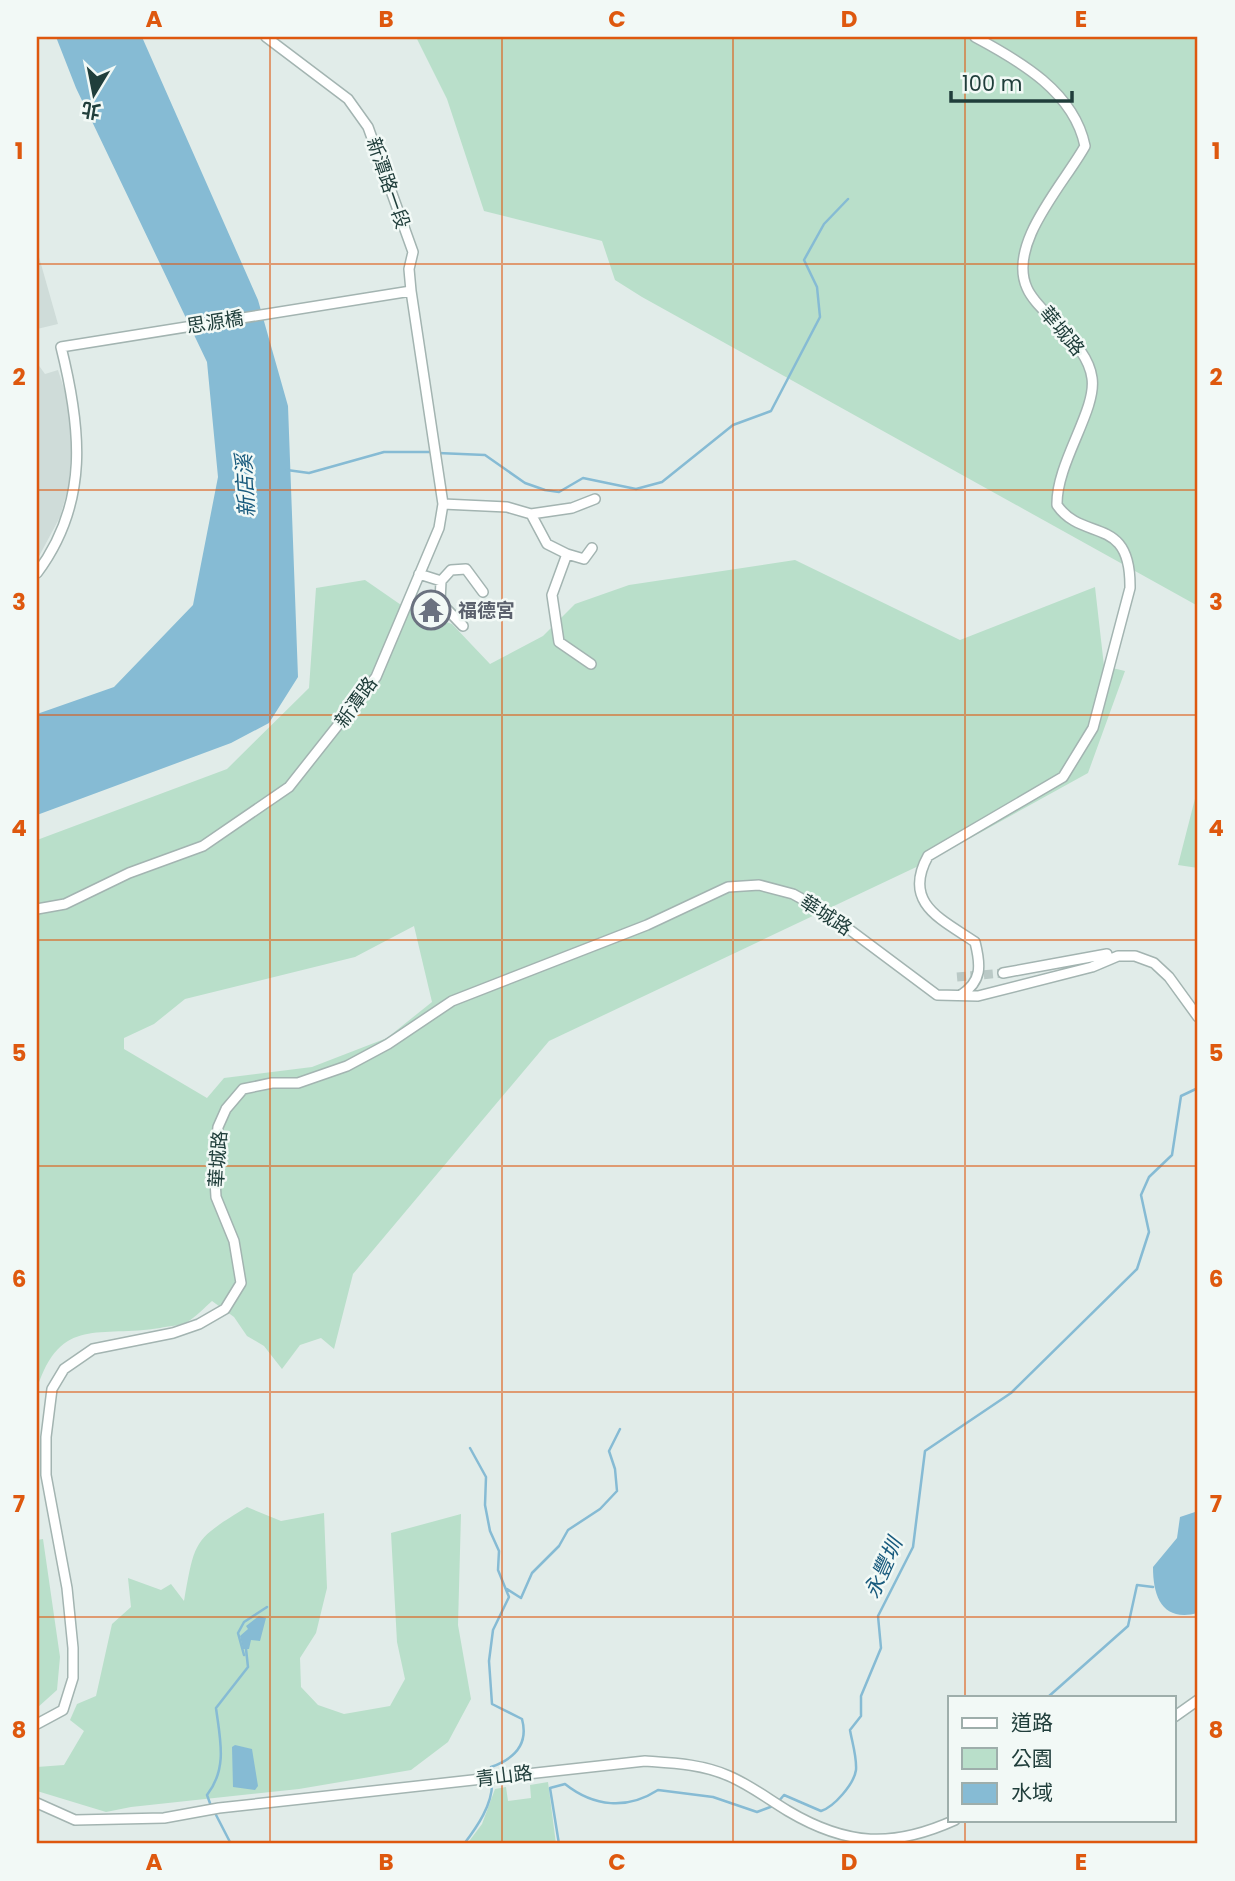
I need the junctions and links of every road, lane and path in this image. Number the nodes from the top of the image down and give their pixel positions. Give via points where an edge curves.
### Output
1 (266, 37) edge
2 (975, 37) edge
3 (411, 291) junction
4 (595, 499) dead end
5 (443, 504) junction
6 (531, 514) junction
7 (592, 548) dead end
8 (567, 554) junction
9 (37, 573) edge
10 (419, 574) junction
11 (441, 581) junction
12 (483, 592) dead end
13 (463, 626) dead end
14 (591, 664) dead end
15 (37, 909) edge
16 (1107, 954) dead end
17 (1003, 973) tunnel mouth
18 (961, 995) junction
19 (1198, 1017) edge
20 (1198, 1700) edge
21 (1176, 1716) edge
22 (37, 1724) edge
23 (37, 1803) edge
24 (951, 1822) edge

1 - 3 street, 新潭路一段 via 348,99 368,127 413,252
2 - 18 street, 華城路 via 1024,64 1069,109 1081,128 1085,146 1038,219 1022,258 1027,288 1078,347 1093,379 1057,489 1057,505 1075,521 1105,531 1123,550 1130,566 1130,588 1093,728 1063,777 928,856 920,870 917,888 923,900 933,913 975,942 979,975 974,987
3 - 5 street, 新潭路
3 - 9 street, 思源橋 via 61,347 75,404 77,471 62,525
4 - 6 street via 572,508
5 - 6 street via 507,507
5 - 10 street, 新潭路 via 439,528
6 - 8 street via 547,544
7 - 8 street via 584,559
8 - 14 street via 552,595 559,642
10 - 11 street
10 - 15 street, 新潭路 via 376,677 289,787 203,846 128,873 65,904
11 - 12 street via 451,570 466,569
11 - 13 street via 440,602
16 - 17 street
18 - 19 street via 978,996 1118,956 1135,956 1154,963 1169,977
18 - 22 street, 華城路 via 937,995 837,920 793,894 759,885 728,887 647,925 452,1002 347,1066 298,1083 243,1089 218,1127 214,1163 216,1197 234,1241 241,1283 225,1309 173,1333 93,1349 64,1369 52,1389 46,1475 67,1588 73,1678 63,1710
20 - 21 street
23 - 24 street, 青山路 via 75,1820 164,1818 645,1761 694,1765 727,1775 824,1830 880,1842 924,1834

